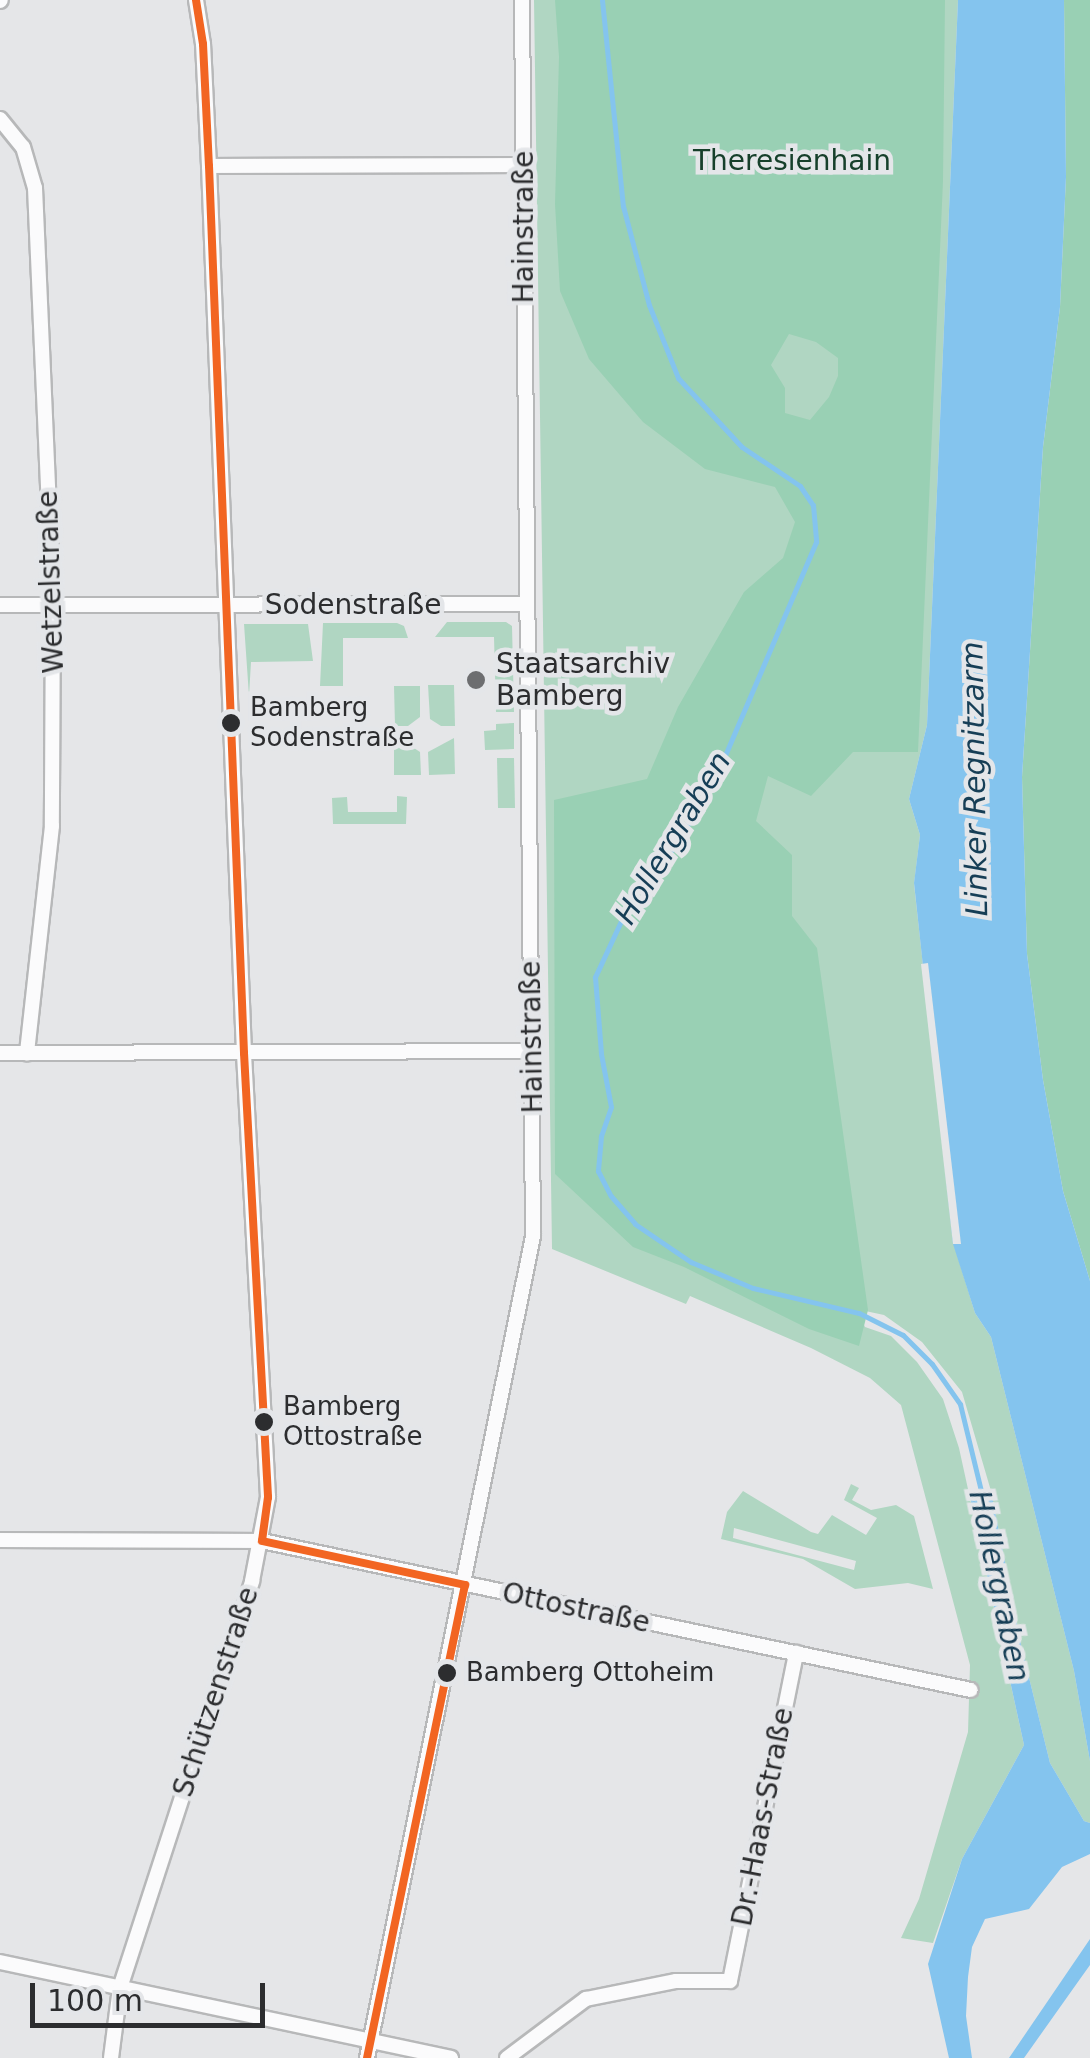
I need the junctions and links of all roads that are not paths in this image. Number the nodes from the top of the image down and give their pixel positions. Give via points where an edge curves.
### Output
1 (196, 0) edge
2 (522, 0) edge
3 (0, 119) edge
4 (523, 165) junction
5 (209, 166) junction
6 (53, 604) junction
7 (527, 604) junction
8 (0, 605) edge
9 (228, 606) junction
10 (533, 1052) junction
11 (0, 1054) edge
12 (27, 1054) junction
13 (244, 1054) junction
14 (0, 1540) edge
15 (262, 1542) junction
16 (465, 1584) junction
17 (796, 1654) junction
18 (971, 1690) dead end
19 (0, 1962) edge
20 (120, 1988) junction
21 (370, 2042) junction
22 (111, 2058) edge
23 (367, 2058) edge
24 (451, 2058) edge
25 (507, 2058) edge

1 - 5 street, Schützenstraße
2 - 4 street, Hainstraße
3 - 6 street, Wetzelstraße via 23,147 35,188
4 - 5 street
4 - 7 street, Hainstraße
5 - 9 street, Schützenstraße
6 - 8 street, Sodenstraße
6 - 9 street, Sodenstraße
6 - 12 street, Wetzelstraße via 52,826
7 - 9 street, Sodenstraße
7 - 10 street, Hainstraße
9 - 13 street, Schützenstraße
10 - 13 street
10 - 16 street, Hainstraße via 531,1254
11 - 12 street
12 - 13 street
13 - 15 street, Schützenstraße via 268,1498
14 - 15 street, Ottostraße
15 - 16 street, Ottostraße
15 - 20 street, Schützenstraße
16 - 17 street, Ottostraße
16 - 21 street, Hainstraße
17 - 18 street, Ottostraße
17 - 25 street, Dr.-Haas-Straße via 730,1981 676,1981 586,1999
19 - 20 street
20 - 21 street
20 - 22 street, Schützenstraße
21 - 23 street, Hainstraße
21 - 24 street

